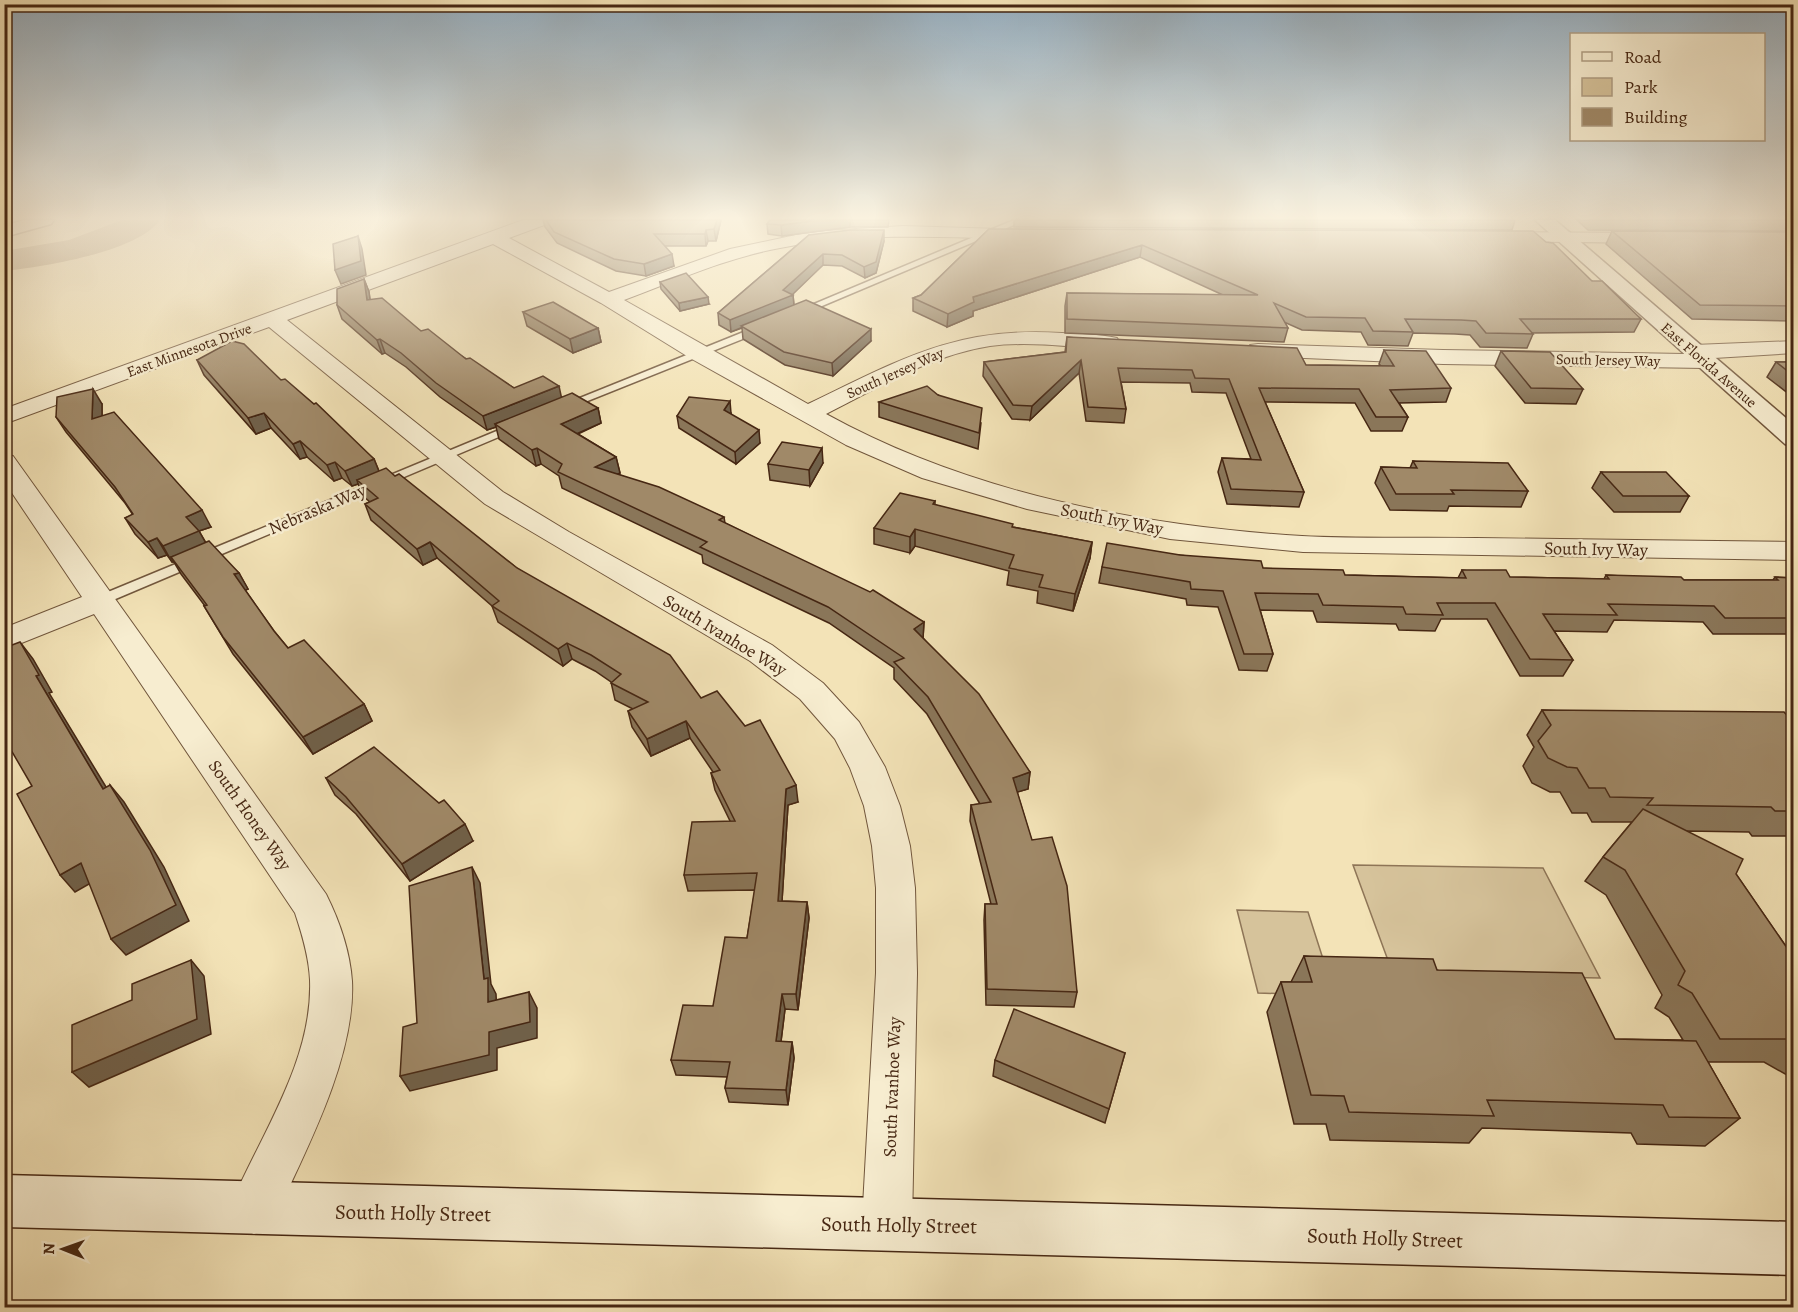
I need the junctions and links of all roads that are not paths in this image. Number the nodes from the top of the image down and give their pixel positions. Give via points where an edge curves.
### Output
1 (378, 281) edge
2 (575, 281) edge
3 (657, 281) edge
4 (875, 281) edge
5 (1614, 281) edge
6 (608, 299) junction
7 (785, 318) edge
8 (274, 320) junction
9 (774, 322) edge
10 (1131, 344) edge
11 (1794, 347) edge
12 (1236, 349) edge
13 (698, 353) junction
14 (1700, 356) junction
15 (559, 409) edge
16 (807, 414) junction
17 (4, 417) edge
18 (526, 422) edge
19 (1794, 439) edge
20 (441, 456) junction
21 (4, 461) edge
22 (1794, 551) edge
23 (101, 600) junction
24 (4, 640) edge
25 (4, 1201) edge
26 (254, 1209) junction
27 (887, 1224) junction
28 (1794, 1249) edge

1 - 8 street, East Minnesota Drive
2 - 6 street, South Ivy Way
3 - 6 street
4 - 7 lane
5 - 14 main road, East Florida Avenue
6 - 13 street, South Ivy Way
8 - 17 street, East Minnesota Drive
8 - 20 street, South Ivanhoe Way
9 - 13 lane
10 - 16 street, South Jersey Way via 1010,339 966,344 918,360
11 - 14 street, South Jersey Way
12 - 14 street, South Jersey Way via 1409,356
13 - 15 lane
13 - 16 street, South Ivy Way
14 - 19 main road, East Florida Avenue
16 - 22 street, South Ivy Way via 892,458 960,483 1065,511 1188,533 1354,546
18 - 20 lane, Nebraska Way
20 - 23 lane, Nebraska Way
20 - 27 street, South Ivanhoe Way via 494,498 788,671 839,721 863,759 885,816 898,897
21 - 23 street, South Honey Way
23 - 24 street, Nebraska Way
23 - 26 street, South Honey Way via 312,906 326,945 332,983 326,1033 306,1091
25 - 26 main road, South Holly Street
26 - 27 main road, South Holly Street
27 - 28 main road, South Holly Street

